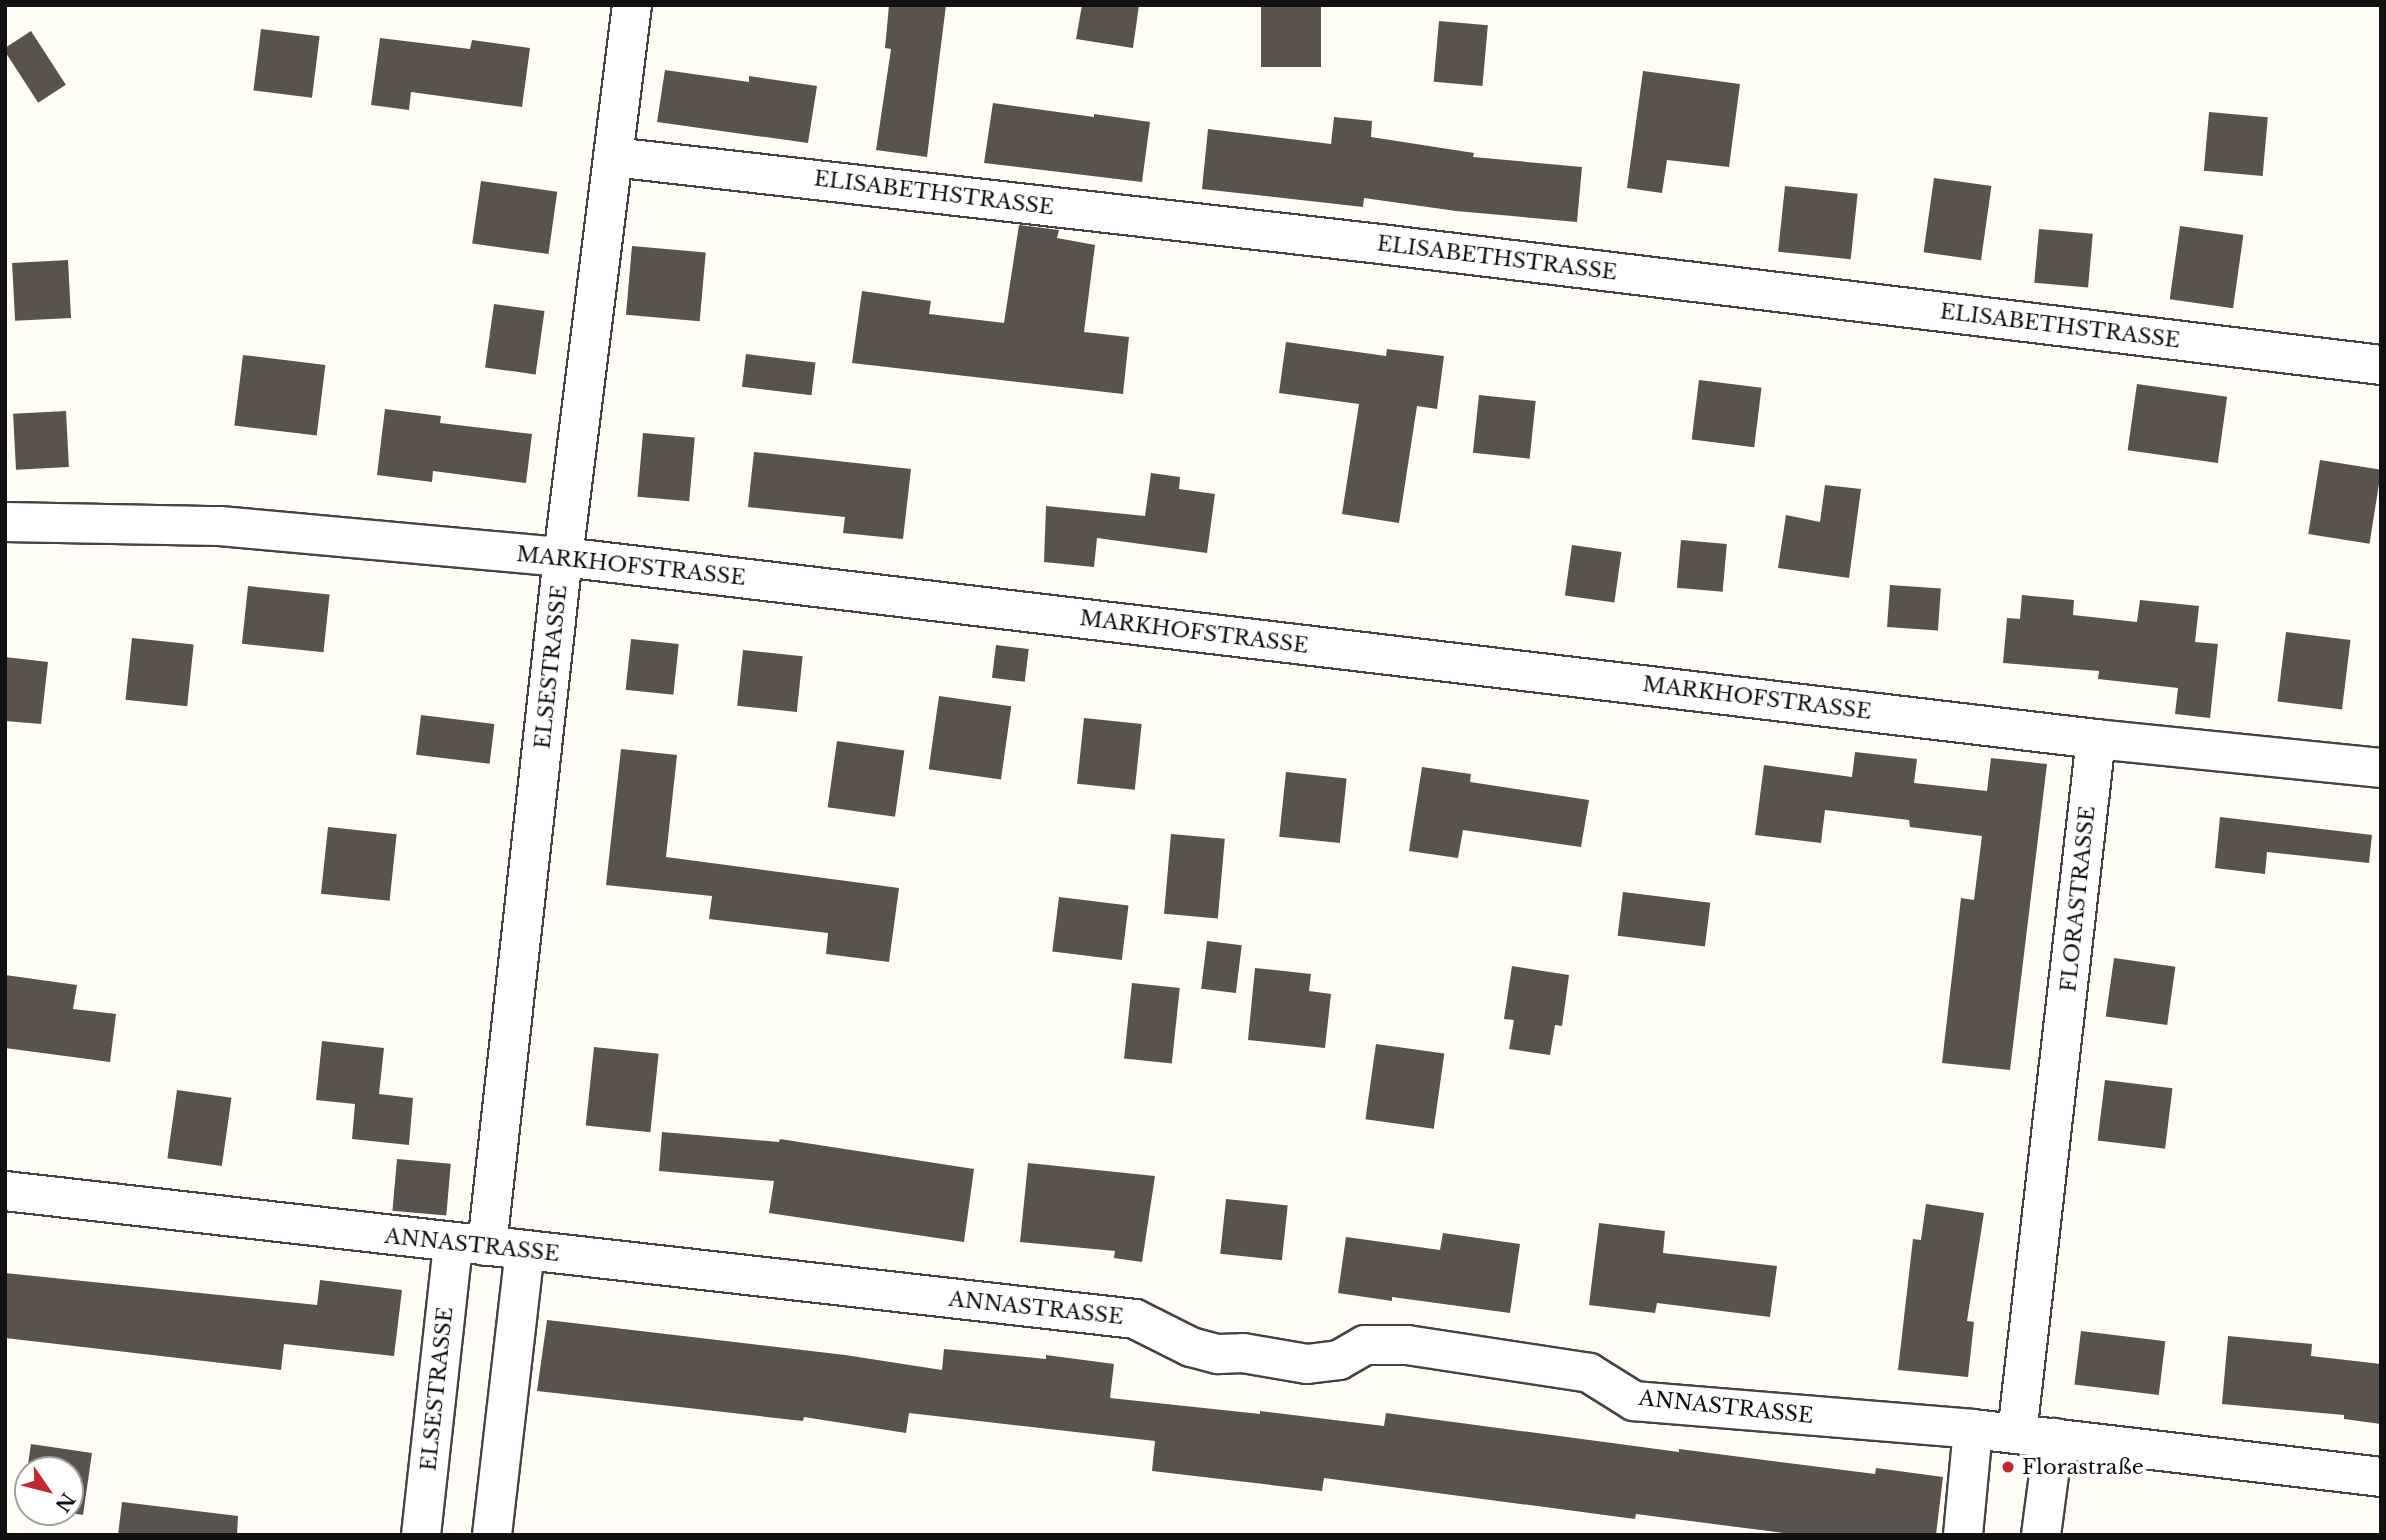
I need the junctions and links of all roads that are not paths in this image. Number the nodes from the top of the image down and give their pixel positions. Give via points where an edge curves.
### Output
1 (632, 5) edge
2 (613, 157) junction
3 (2381, 365) edge
4 (5, 522) edge
5 (563, 557) junction
6 (2096, 739) junction
7 (2381, 768) edge
8 (5, 1191) edge
9 (470, 1245) junction
10 (525, 1250) junction
11 (1973, 1429) junction
12 (2036, 1436) junction
13 (2381, 1478) edge
14 (421, 1535) edge
15 (492, 1535) edge
16 (1963, 1535) edge
17 (2041, 1535) edge

1 - 2 street, ELSESTRASSE
2 - 3 street, ELISABETHSTRASSE
2 - 5 street, ELSESTRASSE
4 - 5 street, MARKHOFSTRASSE via 220,526
5 - 6 street, MARKHOFSTRASSE
5 - 9 street, ELSESTRASSE
6 - 7 street, MARKHOFSTRASSE
6 - 12 street, FLORASTRASSE
8 - 9 street, ANNASTRASSE
9 - 10 street, ANNASTRASSE
9 - 14 street, ELSESTRASSE
10 - 11 street, ANNASTRASSE via 1135,1319 1191,1347 1218,1354 1243,1353 1307,1364 1339,1360 1365,1345 1407,1345 1589,1373 1634,1401
10 - 15 street
11 - 12 street, ANNASTRASSE
11 - 16 street
12 - 13 street, ANNASTRASSE
12 - 17 street, FLORASTRASSE

